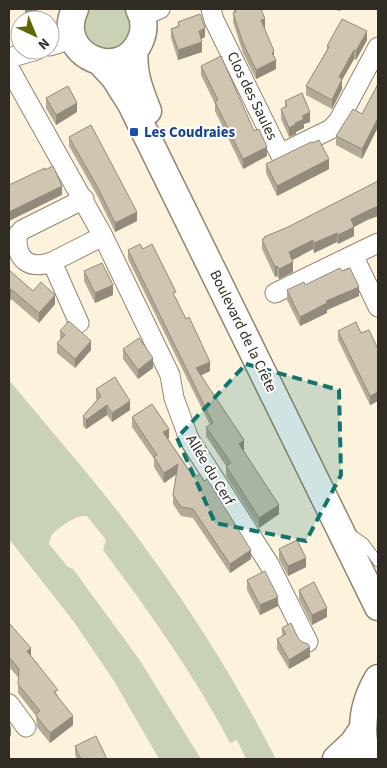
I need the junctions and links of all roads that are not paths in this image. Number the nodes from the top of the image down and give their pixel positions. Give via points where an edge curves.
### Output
1 (75, 9) edge
2 (211, 9) edge
3 (147, 11) edge
4 (62, 43) edge
5 (378, 47) edge
6 (135, 49) junction
7 (21, 60) edge
8 (99, 61) junction
9 (9, 68) edge
10 (84, 199) junction
11 (103, 236) junction
12 (378, 243) edge
13 (353, 255) junction
14 (52, 262) junction
15 (275, 292) dead end
16 (378, 307) edge
17 (80, 323) dead end
18 (354, 536) junction
19 (378, 562) edge
20 (378, 581) edge
21 (378, 607) edge
22 (308, 642) edge
23 (378, 678) edge
24 (9, 704) edge
25 (26, 727) dead end
26 (362, 730) junction
27 (336, 759) edge
28 (368, 759) edge

1 - 4 main road, Boulevard de la Crête
2 - 5 street, Clos des Saules via 280,154 331,129
3 - 6 main road, Boulevard de la Crête
4 - 8 main road, Boulevard de la Crête
6 - 8 main road via 119,60
6 - 18 main road, Boulevard de la Crête via 137,78 148,110
7 - 9 street
8 - 21 main road, Boulevard de la Crête via 114,77 137,115
9 - 10 street, Allée du Cerf
10 - 11 street, Allée du Cerf
10 - 14 street via 22,230 17,236 19,254 26,262 34,266
11 - 14 street
11 - 22 street, Allée du Cerf via 170,375 174,398 189,438 269,564
12 - 13 street
13 - 15 street
13 - 16 street
14 - 17 street
18 - 19 lane, Boulevard de la Crête via 364,543
18 - 20 main road, Boulevard de la Crête
23 - 26 main road via 366,703
24 - 25 street
26 - 27 main road via 354,743
26 - 28 main road

